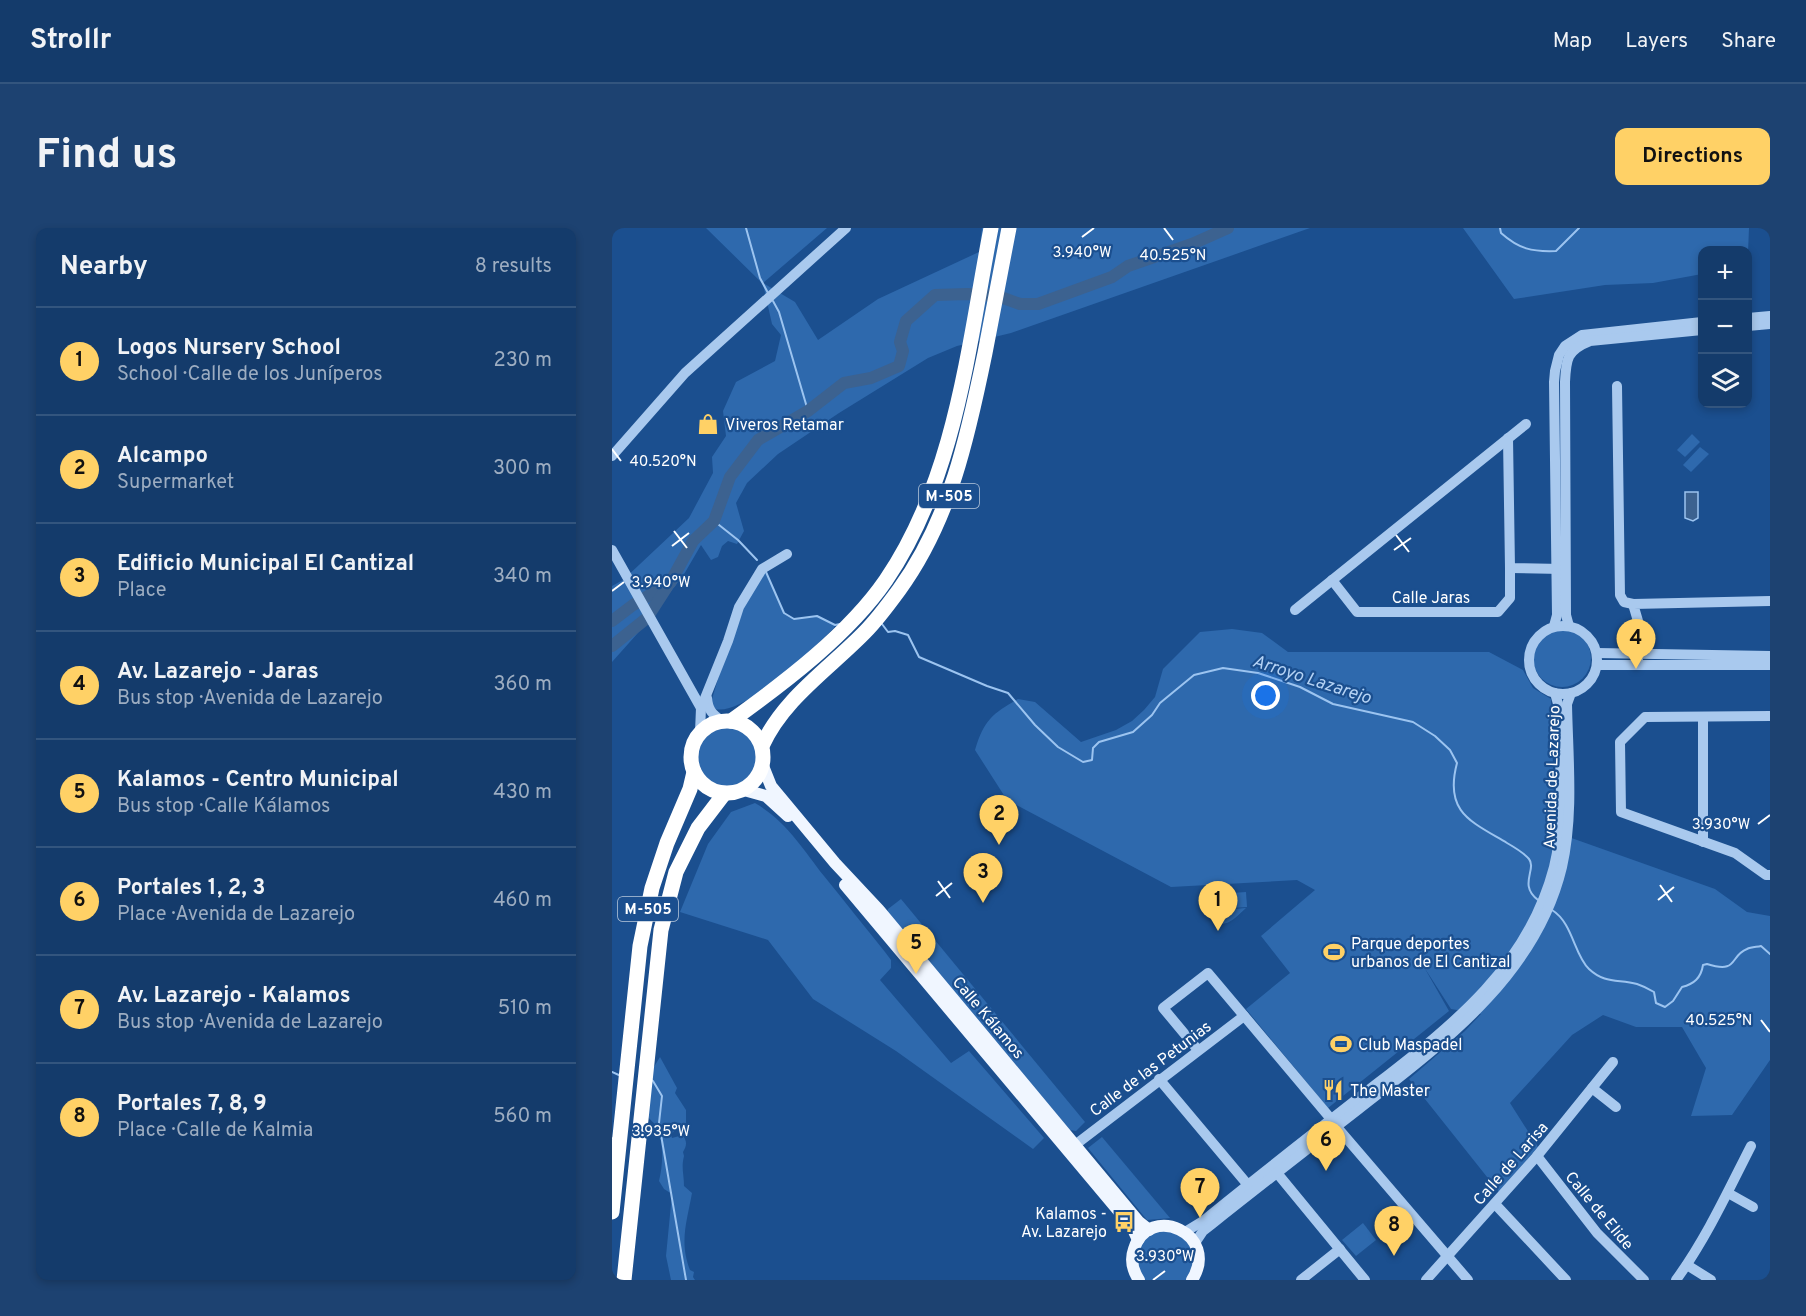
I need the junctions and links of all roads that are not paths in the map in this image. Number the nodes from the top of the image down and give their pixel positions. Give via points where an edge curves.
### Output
1 (846, 228) edge
2 (991, 228) edge
3 (1009, 228) edge
4 (1770, 316) edge
5 (1752, 318) edge
6 (1698, 322) edge
7 (1770, 324) edge
8 (1752, 326) edge
9 (1698, 330) edge
10 (1559, 382) junction
11 (1617, 386) dead end
12 (1526, 424) dead end
13 (1508, 438) junction
14 (612, 456) edge
15 (612, 550) edge
16 (787, 555) dead end
17 (1510, 568) junction
18 (1561, 569) junction
19 (1332, 580) junction
20 (1770, 601) edge
21 (1633, 604) junction
22 (1295, 610) dead end
23 (1554, 626) junction
24 (1569, 626) junction
25 (1597, 653) junction
26 (1770, 656) edge
27 (1638, 659) junction
28 (1597, 665) junction
29 (1770, 665) edge
30 (1555, 693) junction
31 (1571, 693) junction
32 (706, 695) junction
33 (701, 708) junction
34 (1770, 716) edge
35 (1703, 717) junction
36 (727, 721) junction
37 (700, 732) junction
38 (762, 746) junction
39 (763, 766) junction
40 (694, 772) junction
41 (744, 790) junction
42 (724, 794) junction
43 (1563, 835) junction
44 (1703, 842) junction
45 (1770, 875) edge
46 (1244, 1016) junction
47 (1197, 1050) junction
48 (1613, 1062) dead end
49 (1159, 1080) junction
50 (1592, 1088) junction
51 (1616, 1107) dead end
52 (1334, 1123) junction
53 (1075, 1145) junction
54 (1751, 1146) dead end
55 (1536, 1156) junction
56 (1277, 1173) junction
57 (1248, 1185) junction
58 (1728, 1193) junction
59 (1495, 1204) junction
60 (1753, 1207) dead end
61 (612, 1212) edge
62 (1149, 1230) junction
63 (1185, 1232) junction
64 (1138, 1240) junction
65 (1195, 1243) junction
66 (1340, 1250) junction
67 (1446, 1257) junction
68 (1687, 1265) junction
69 (1137, 1279) edge
70 (624, 1280) edge
71 (1192, 1280) edge
72 (1301, 1280) edge
73 (1365, 1280) edge
74 (1426, 1280) edge
75 (1468, 1280) edge
76 (1566, 1280) edge
77 (1644, 1280) edge
78 (1676, 1280) edge
79 (1712, 1280) edge

1 - 14 street via 685,373
2 - 36 highway, M-505 via 960,392 928,502 886,580 846,627 772,691
3 - 38 highway, M-505 via 960,464 943,512 901,588 865,632 776,719
4 - 5 street
6 - 10 street via 1582,335 1565,346 1560,355 1555,370
7 - 8 street
9 - 10 street via 1590,341 1569,355
10 - 18 street
11 - 21 street via 1620,595 1624,602
12 - 13 street
13 - 17 street, Calle Jaras
13 - 19 street
15 - 33 street
16 - 32 street via 762,569 739,607
17 - 18 street
17 - 19 street, Calle Jaras via 1510,598 1498,612 1358,612
18 - 23 street
18 - 24 street
19 - 22 street
20 - 21 street
21 - 27 street via 1638,621
23 - 24 street
23 - 30 street via 1532,642 1528,660 1533,678
24 - 25 street via 1584,632
25 - 27 street
25 - 28 street
26 - 27 street
27 - 28 street
27 - 29 street
28 - 31 street via 1590,680
30 - 31 street
30 - 43 street, Avenida de Lazarejo
31 - 43 street, Avenida de Lazarejo via 1567,704
32 - 33 street
32 - 36 street via 713,715
33 - 37 street
34 - 35 street
35 - 44 street
35 - 44 street via 1645,717 1620,742 1622,812
36 - 37 highway, M-505
36 - 38 highway via 750,729
37 - 40 highway, M-505 via 691,750
38 - 39 highway
39 - 41 highway via 759,776
39 - 53 main road, Calle Kálamos via 771,786
40 - 42 highway via 705,787
40 - 61 highway, M-505 via 652,888 640,946
41 - 42 highway
41 - 64 main road, Calle Kálamos via 766,796 786,814 1132,1227
42 - 70 highway, M-505 via 698,828 676,872 661,930
43 - 52 street, Avenida de Lazarejo via 1562,867 1544,919 1523,957 1413,1066
44 - 45 street via 1735,853
46 - 47 street, Calle de las Petunias
46 - 47 street via 1208,973 1163,1008
46 - 52 street
47 - 49 street, Calle de las Petunias
48 - 50 street, Calle de Larisa
49 - 53 street, Calle de las Petunias
49 - 57 street
50 - 51 street
50 - 55 street, Calle de Larisa
52 - 56 street, Avenida de Lazarejo
52 - 57 street, Avenida de Lazarejo
52 - 67 street
53 - 62 main road, Calle Kálamos
54 - 58 street
55 - 59 street, Calle de Larisa
55 - 77 street, Calle de Elide via 1598,1233
56 - 65 street, Avenida de Lazarejo via 1203,1231
56 - 66 street
57 - 63 street, Avenida de Lazarejo
58 - 60 street
58 - 68 street
59 - 67 street, Calle de Larisa
59 - 76 street
62 - 63 main road via 1164,1226
62 - 64 main road
63 - 65 main road
64 - 69 main road via 1132,1254
65 - 71 main road via 1199,1258
66 - 72 street
66 - 73 street
67 - 74 street, Calle de Larisa
67 - 75 street
68 - 78 street
68 - 79 street

